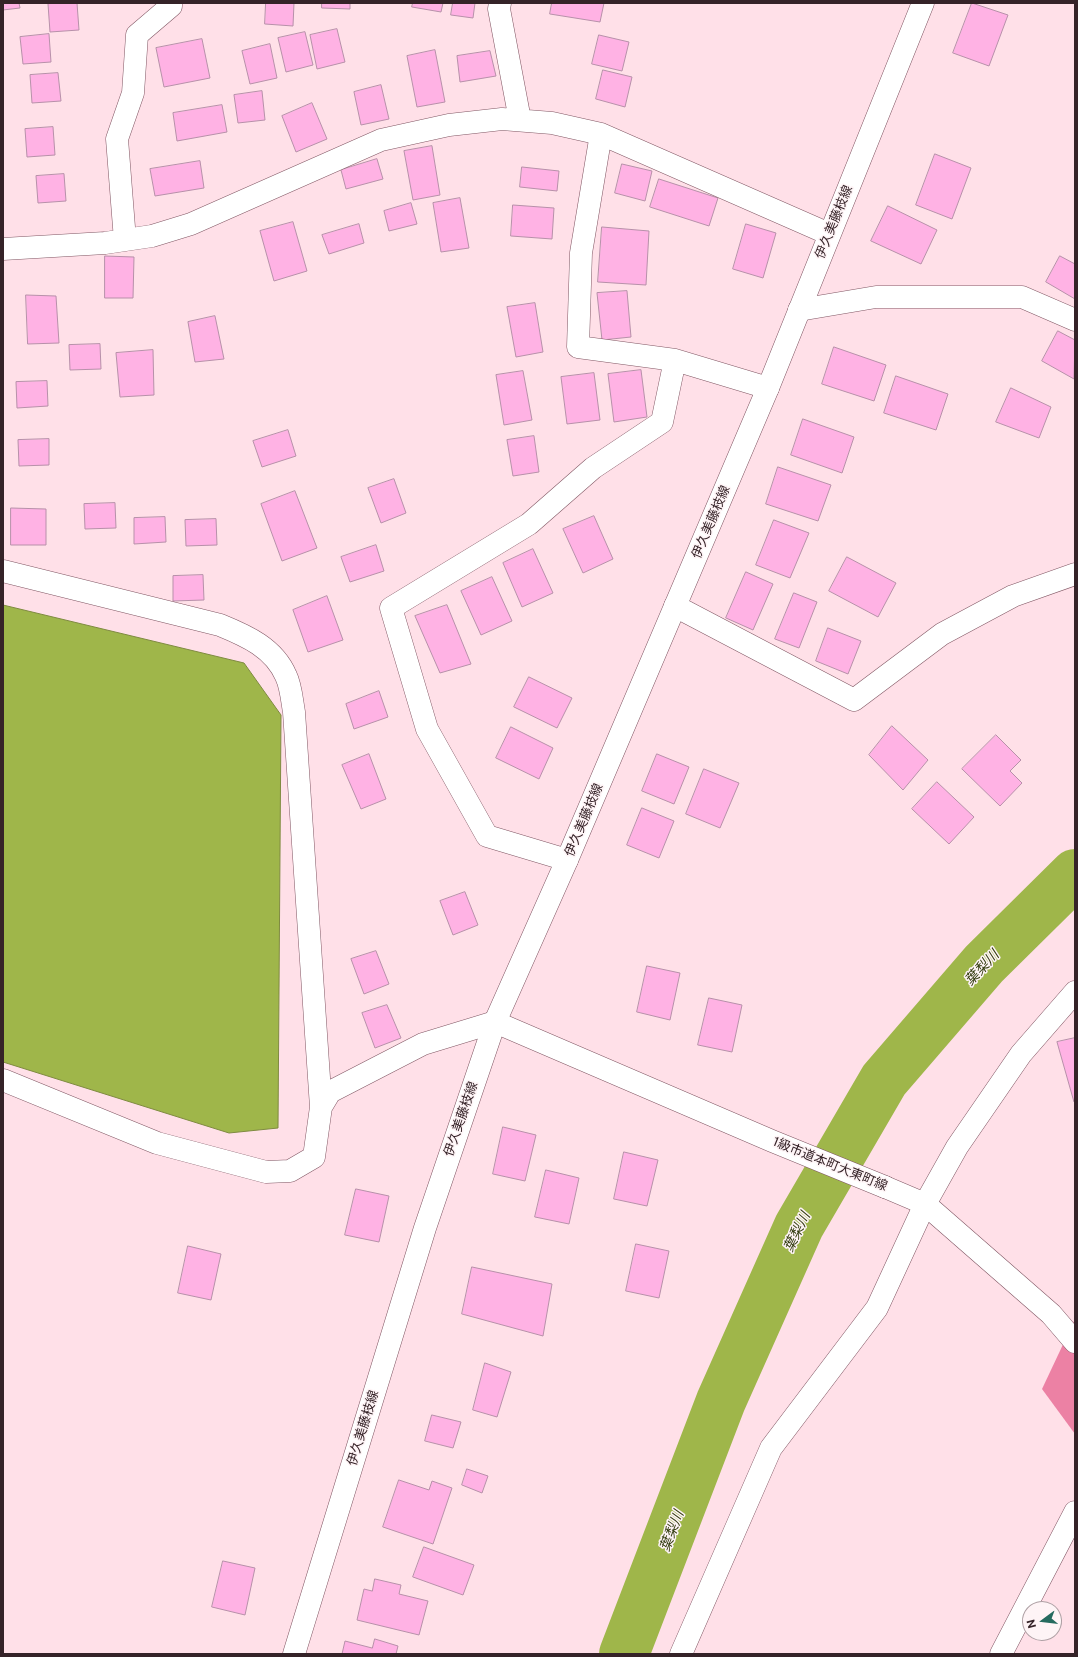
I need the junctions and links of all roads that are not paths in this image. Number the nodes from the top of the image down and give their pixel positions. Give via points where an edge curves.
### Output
1 (171, 3) edge
2 (500, 3) edge
3 (923, 3) edge
4 (520, 120) junction
5 (601, 134) junction
6 (830, 234) junction
7 (125, 240) junction
8 (3, 249) edge
9 (799, 310) junction
10 (1075, 320) edge
11 (676, 360) junction
12 (768, 388) junction
13 (3, 571) edge
14 (1075, 574) edge
15 (675, 606) junction
16 (567, 860) junction
17 (1075, 992) edge
18 (495, 1022) junction
19 (3, 1080) edge
20 (321, 1107) junction
21 (925, 1204) junction
22 (1075, 1342) edge
23 (1075, 1512) edge
24 (294, 1654) edge
25 (681, 1654) edge
26 (1001, 1654) edge

1 - 7 street via 171,6 137,35 133,94 117,139
2 - 4 street
3 - 6 street, 伊久美藤枝線
4 - 5 street via 552,123
4 - 7 street via 502,119 449,125 381,140 191,224 152,236
5 - 6 street
5 - 11 street via 581,252 578,347
6 - 9 street, 伊久美藤枝線
7 - 8 street via 105,244
9 - 10 street via 876,297 1022,297
9 - 12 street, 伊久美藤枝線
11 - 12 street
11 - 16 street via 662,422 593,468 529,524 391,608 427,729 487,836
12 - 15 street, 伊久美藤枝線
13 - 20 street via 220,625 253,639 272,654 287,676 294,712
14 - 15 street via 1013,596 942,634 854,700
15 - 16 street, 伊久美藤枝線
16 - 18 street, 伊久美藤枝線
17 - 21 street via 1021,1054 957,1147
18 - 20 street via 423,1044 330,1092
18 - 21 street, 1級市道本町大東町線
18 - 24 street, 伊久美藤枝線 via 425,1228
19 - 20 street via 157,1143 266,1172 290,1171 314,1157
21 - 22 street, 1級市道本町大東町線 via 1051,1314
21 - 25 street via 877,1308 771,1448
23 - 26 street

